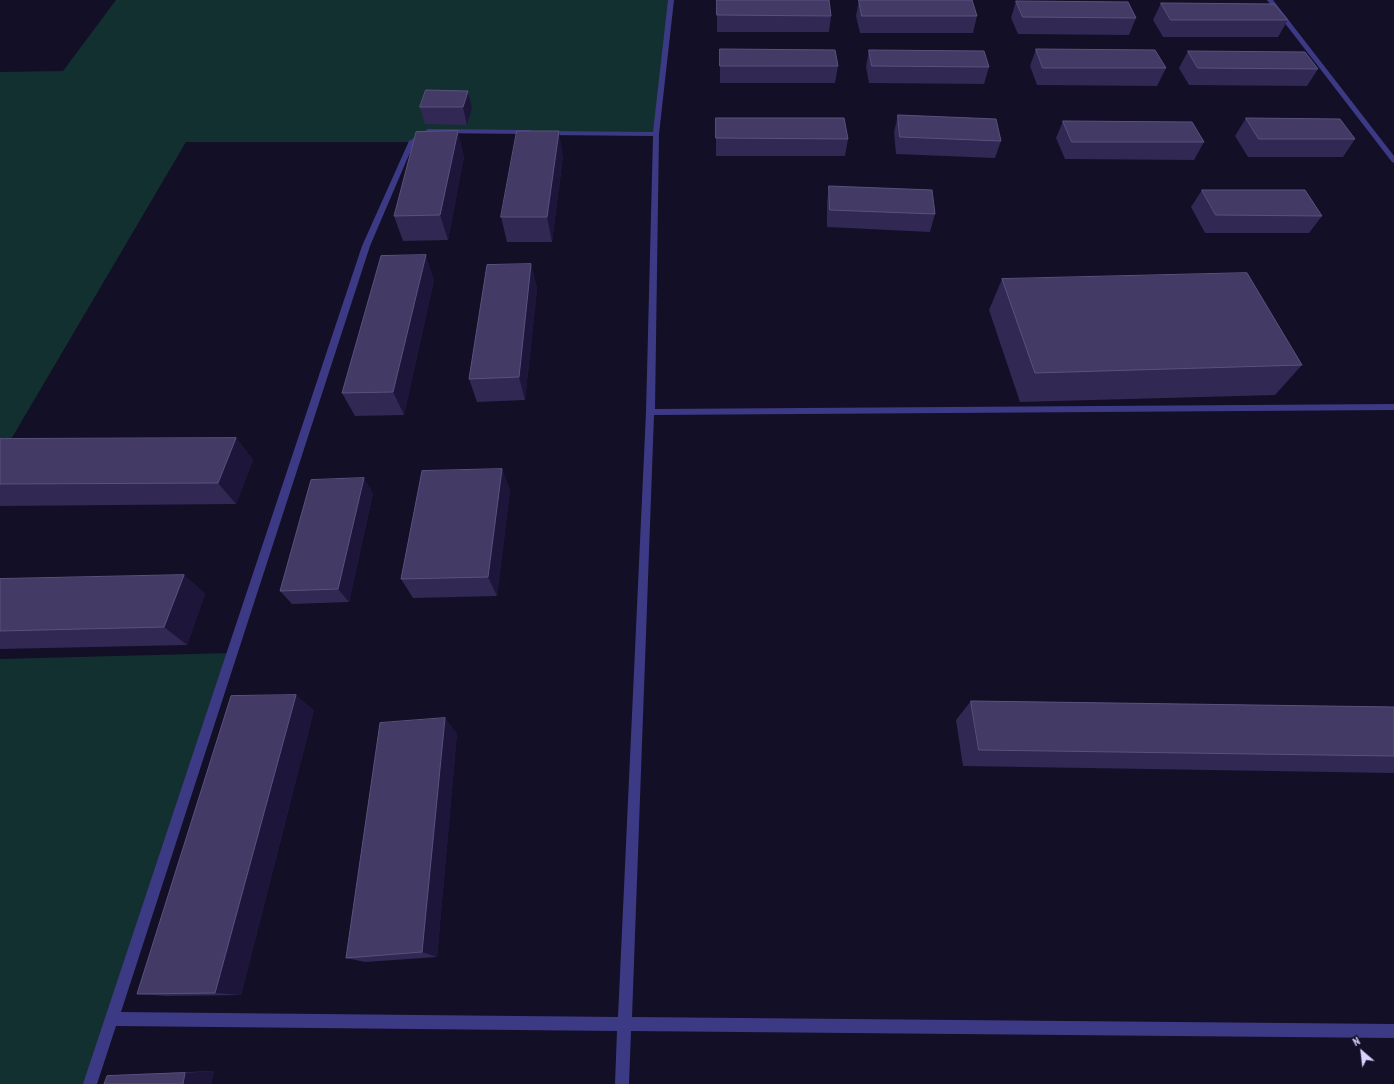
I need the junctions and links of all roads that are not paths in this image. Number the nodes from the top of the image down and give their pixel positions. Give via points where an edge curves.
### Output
1 (671, 0) edge
2 (1270, 0) edge
3 (656, 134) junction
4 (1394, 161) edge
5 (1394, 407) edge
6 (650, 412) junction
7 (112, 1019) junction
8 (624, 1023) junction
9 (1394, 1031) edge
10 (90, 1084) edge
11 (622, 1084) edge

1 - 3 street
2 - 4 street
3 - 6 street
3 - 7 street via 428,131 411,142 366,246
5 - 6 street
6 - 8 street
7 - 8 street
7 - 10 street
8 - 9 street
8 - 11 street

